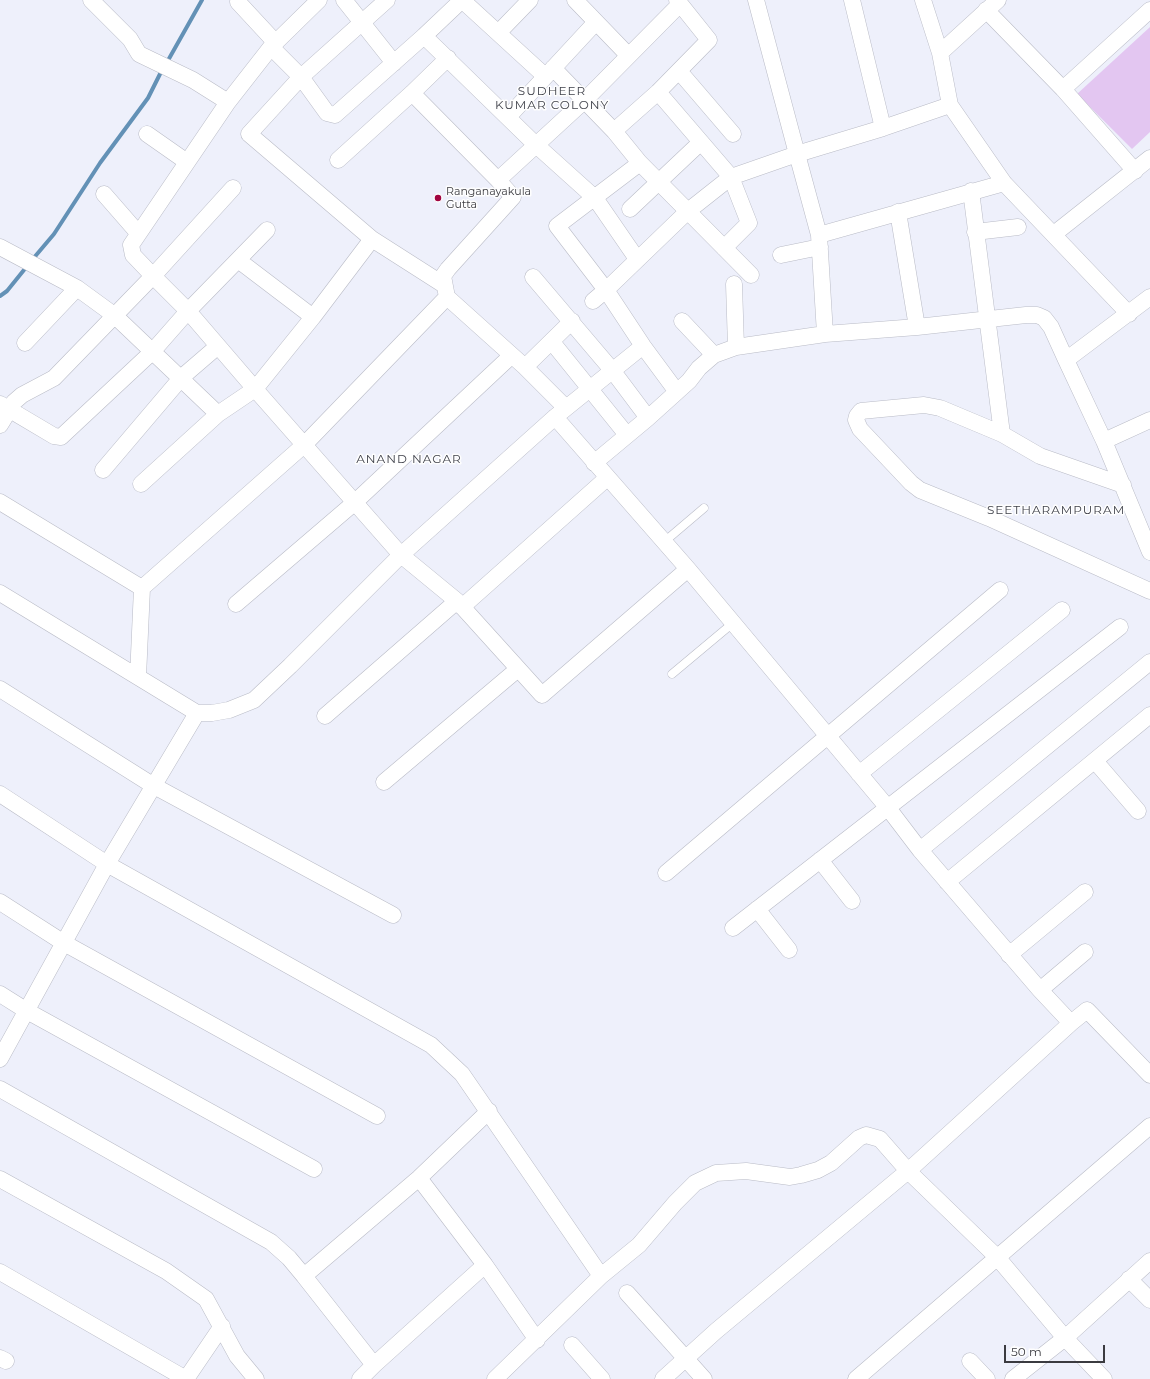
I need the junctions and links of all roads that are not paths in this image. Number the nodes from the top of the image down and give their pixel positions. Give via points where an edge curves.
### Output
1 (91, 0) edge
2 (319, 0) edge
3 (344, 0) edge
4 (387, 0) edge
5 (462, 0) edge
6 (530, 0) edge
7 (575, 0) edge
8 (756, 0) edge
9 (923, 0) edge
10 (238, 2) dead end
11 (678, 2) edge
12 (856, 2) edge
13 (992, 5) edge
14 (1150, 10) edge
15 (362, 22) junction
16 (596, 22) junction
17 (499, 32) junction
18 (424, 36) junction
19 (274, 45) junction
20 (940, 54) junction
21 (628, 55) junction
22 (448, 58) junction
23 (394, 63) junction
24 (679, 71) junction
25 (549, 72) junction
26 (302, 77) junction
27 (1063, 89) junction
28 (658, 92) junction
29 (412, 93) junction
30 (584, 100) junction
31 (228, 102) junction
32 (950, 105) junction
33 (508, 117) junction
34 (883, 128) junction
35 (614, 131) junction
36 (147, 134) dead end
37 (733, 134) dead end
38 (701, 142) junction
39 (535, 144) junction
40 (797, 154) junction
41 (1150, 158) edge
42 (338, 160) dead end
43 (187, 162) junction
44 (640, 164) junction
45 (1135, 171) junction
46 (732, 177) junction
47 (498, 180) junction
48 (659, 182) junction
49 (1004, 183) junction
50 (233, 188) dead end
51 (971, 191) junction
52 (104, 194) dead end
53 (595, 198) junction
54 (630, 209) dead end
55 (688, 211) junction
56 (898, 212) junction
57 (1018, 227) dead end
58 (266, 230) dead end
59 (974, 232) junction
60 (138, 233) junction
61 (1054, 234) junction
62 (372, 239) junction
63 (820, 241) junction
64 (0, 247) edge
65 (724, 248) junction
66 (780, 255) dead end
67 (637, 259) junction
68 (238, 260) junction
69 (751, 275) dead end
70 (153, 276) junction
71 (533, 277) dead end
72 (734, 284) dead end
73 (77, 288) junction
74 (606, 290) junction
75 (445, 291) junction
76 (1150, 297) edge
77 (593, 301) dead end
78 (188, 311) junction
79 (1129, 314) junction
80 (114, 315) junction
81 (314, 317) junction
82 (986, 320) junction
83 (572, 321) junction
84 (682, 321) dead end
85 (917, 327) junction
86 (825, 334) junction
87 (552, 342) junction
88 (25, 343) dead end
89 (218, 346) junction
90 (644, 346) junction
91 (736, 348) junction
92 (152, 352) junction
93 (511, 356) junction
94 (714, 356) junction
95 (1066, 360) junction
96 (525, 367) junction
97 (612, 370) junction
98 (182, 377) junction
99 (590, 388) junction
100 (255, 389) junction
101 (677, 392) junction
102 (5, 406) edge
103 (561, 412) junction
104 (218, 414) junction
105 (648, 418) junction
106 (1150, 420) edge
107 (0, 425) edge
108 (1002, 434) junction
109 (627, 435) junction
110 (1104, 441) junction
111 (304, 445) junction
112 (594, 463) junction
113 (103, 470) dead end
114 (607, 478) junction
115 (141, 484) dead end
116 (1123, 485) junction
117 (0, 502) edge
118 (354, 503) junction
119 (704, 508) dead end
120 (664, 542) junction
121 (1150, 552) edge
122 (401, 555) junction
123 (688, 569) junction
124 (142, 588) junction
125 (1000, 590) dead end
126 (1150, 591) edge
127 (0, 593) edge
128 (236, 604) dead end
129 (460, 604) junction
130 (1062, 610) dead end
131 (733, 623) junction
132 (1120, 627) dead end
133 (1150, 662) edge
134 (518, 669) junction
135 (672, 674) dead end
136 (138, 676) junction
137 (0, 689) edge
138 (197, 713) junction
139 (1150, 715) edge
140 (325, 716) dead end
141 (828, 737) junction
142 (1095, 761) junction
143 (859, 774) junction
144 (384, 782) dead end
145 (154, 786) junction
146 (0, 794) edge
147 (888, 808) junction
148 (1138, 811) dead end
149 (920, 850) junction
150 (820, 860) junction
151 (107, 864) junction
152 (666, 873) dead end
153 (947, 882) junction
154 (1085, 892) dead end
155 (852, 901) dead end
156 (0, 902) edge
157 (757, 909) junction
158 (393, 915) dead end
159 (733, 928) dead end
160 (64, 943) junction
161 (789, 950) dead end
162 (1085, 952) dead end
163 (1009, 955) junction
164 (1040, 990) junction
165 (0, 994) edge
166 (27, 1011) junction
167 (1071, 1023) junction
168 (0, 1059) edge
169 (1150, 1075) edge
170 (0, 1089) edge
171 (489, 1111) junction
172 (377, 1116) dead end
173 (1150, 1126) edge
174 (314, 1169) dead end
175 (908, 1171) junction
176 (0, 1178) edge
177 (419, 1178) junction
178 (997, 1257) junction
179 (1150, 1261) edge
180 (485, 1265) junction
181 (0, 1272) edge
182 (304, 1276) junction
183 (601, 1276) junction
184 (1129, 1279) junction
185 (627, 1293) dead end
186 (1150, 1300) edge
187 (222, 1326) junction
188 (1065, 1338) junction
189 (537, 1340) junction
190 (572, 1346) dead end
191 (686, 1358) junction
192 (970, 1362) dead end
193 (374, 1366) junction
194 (186, 1379) edge
195 (256, 1379) edge
196 (360, 1379) edge
197 (495, 1379) edge
198 (602, 1379) edge
199 (663, 1379) edge
200 (704, 1379) edge
201 (856, 1379) edge
202 (987, 1379) edge
203 (1013, 1379) edge
204 (1104, 1379) edge

1 - 31 street via 130,39 138,54 193,80
2 - 19 street
3 - 15 street
4 - 15 street
5 - 17 street
5 - 18 street
6 - 17 street
7 - 16 street
8 - 40 street
9 - 20 street
10 - 19 street
11 - 21 street
11 - 24 street via 709,40
12 - 34 street
13 - 20 street
13 - 27 street
14 - 27 street
15 - 23 street
15 - 26 street
16 - 21 street
16 - 25 street
17 - 25 street
18 - 22 street
18 - 23 street
19 - 26 street
19 - 31 street
20 - 32 street
21 - 30 street
22 - 29 street
22 - 33 street
23 - 26 street via 335,115 327,113
24 - 28 street
24 - 37 street
25 - 30 street
25 - 33 street
26 - 62 street via 249,134
27 - 45 street
28 - 35 street
28 - 38 street
29 - 42 street
29 - 47 street
30 - 35 street
30 - 39 street
31 - 43 street
32 - 34 street
32 - 49 street
33 - 39 street
34 - 40 street
35 - 44 street
36 - 43 street
38 - 46 street
38 - 48 street
39 - 47 street
39 - 53 street
40 - 46 street
40 - 63 street
41 - 45 street
43 - 60 street
44 - 48 street
44 - 53 street
45 - 61 street
46 - 55 street
46 - 65 street via 749,224
47 - 75 street via 513,198 448,269 443,276
48 - 54 street
48 - 55 street
49 - 51 street
49 - 61 street
50 - 70 street
51 - 56 street
51 - 59 street
52 - 60 street
53 - 67 street
53 - 74 street via 557,226
55 - 65 street
55 - 67 street
56 - 63 street
56 - 85 street
57 - 59 street
58 - 68 street
59 - 82 street
60 - 70 street via 130,250
61 - 79 street
62 - 75 street
62 - 81 street
63 - 66 street
63 - 86 street
64 - 73 street
65 - 69 street
67 - 74 street
68 - 78 street
68 - 81 street
70 - 78 street
70 - 80 street
71 - 83 street
72 - 91 street
73 - 80 street
73 - 88 street
74 - 77 street
74 - 90 street
75 - 93 street
75 - 111 street
76 - 79 street
78 - 89 street
78 - 92 street
79 - 95 street
80 - 92 street
80 - 102 street via 54,378
81 - 100 street
82 - 85 street
82 - 95 street via 1026,315 1044,318 1051,327
82 - 108 street
83 - 87 street
83 - 97 street
84 - 94 street
85 - 86 street
86 - 91 street
87 - 96 street
87 - 99 street
89 - 98 street
89 - 100 street
90 - 97 street
90 - 101 street
91 - 94 street
92 - 98 street
92 - 102 street via 61,437 54,436
93 - 96 street
93 - 118 street
94 - 101 street
95 - 110 street
96 - 103 street
97 - 99 street
97 - 105 street
98 - 104 street
98 - 113 street
99 - 103 street
99 - 109 street
100 - 104 street
100 - 111 street
101 - 105 street
102 - 107 street
103 - 112 street
103 - 122 street
104 - 115 street
105 - 109 street
106 - 110 street
108 - 116 street via 1040,456
108 - 126 street via 940,408 924,405 861,411 856,420 860,428 920,490 989,518
109 - 112 street
110 - 116 street
111 - 118 street
111 - 124 street
112 - 114 street
114 - 120 street
114 - 129 street
116 - 121 street
117 - 124 street
118 - 122 street
118 - 128 street
119 - 120 lane
120 - 123 street
122 - 129 street
122 - 138 street via 254,700 229,710
123 - 131 street
123 - 134 street via 542,696
124 - 136 street
125 - 141 street
127 - 136 street
129 - 134 street
129 - 140 street
130 - 143 street
131 - 135 lane
131 - 141 street
132 - 147 street
133 - 149 street
134 - 144 street
136 - 138 street
137 - 145 street
138 - 145 street
139 - 142 street
141 - 143 street
141 - 152 street
142 - 148 street
142 - 153 street
143 - 147 street
145 - 151 street
145 - 158 street
146 - 151 street
147 - 149 street
147 - 150 street
149 - 153 street
150 - 155 street
150 - 157 street
151 - 160 street
151 - 171 street via 431,1045 462,1074
153 - 163 street
154 - 163 street
156 - 160 street
157 - 159 street
157 - 161 street
160 - 166 street
160 - 172 street
162 - 164 street
163 - 164 street
164 - 167 street
165 - 166 street
166 - 168 street
166 - 174 street
167 - 169 street via 1087,1010
167 - 175 street
170 - 182 street via 258,1232
171 - 177 street
171 - 183 street
173 - 178 street
175 - 178 street
175 - 183 street via 880,1139 866,1135 831,1163 801,1175 790,1177 746,1172 716,1173 695,1183 639,1245
175 - 191 street
176 - 187 street via 189,1285 206,1298
177 - 180 street
177 - 182 street
178 - 188 street
178 - 201 street
179 - 184 street
180 - 189 street
180 - 193 street
181 - 194 street
182 - 193 street
183 - 189 street
184 - 186 street
184 - 188 street
185 - 191 street
187 - 194 street
187 - 195 street via 237,1356
188 - 203 street
188 - 204 street
189 - 197 street
190 - 198 street
191 - 199 street
191 - 200 street
192 - 202 street
193 - 196 street

